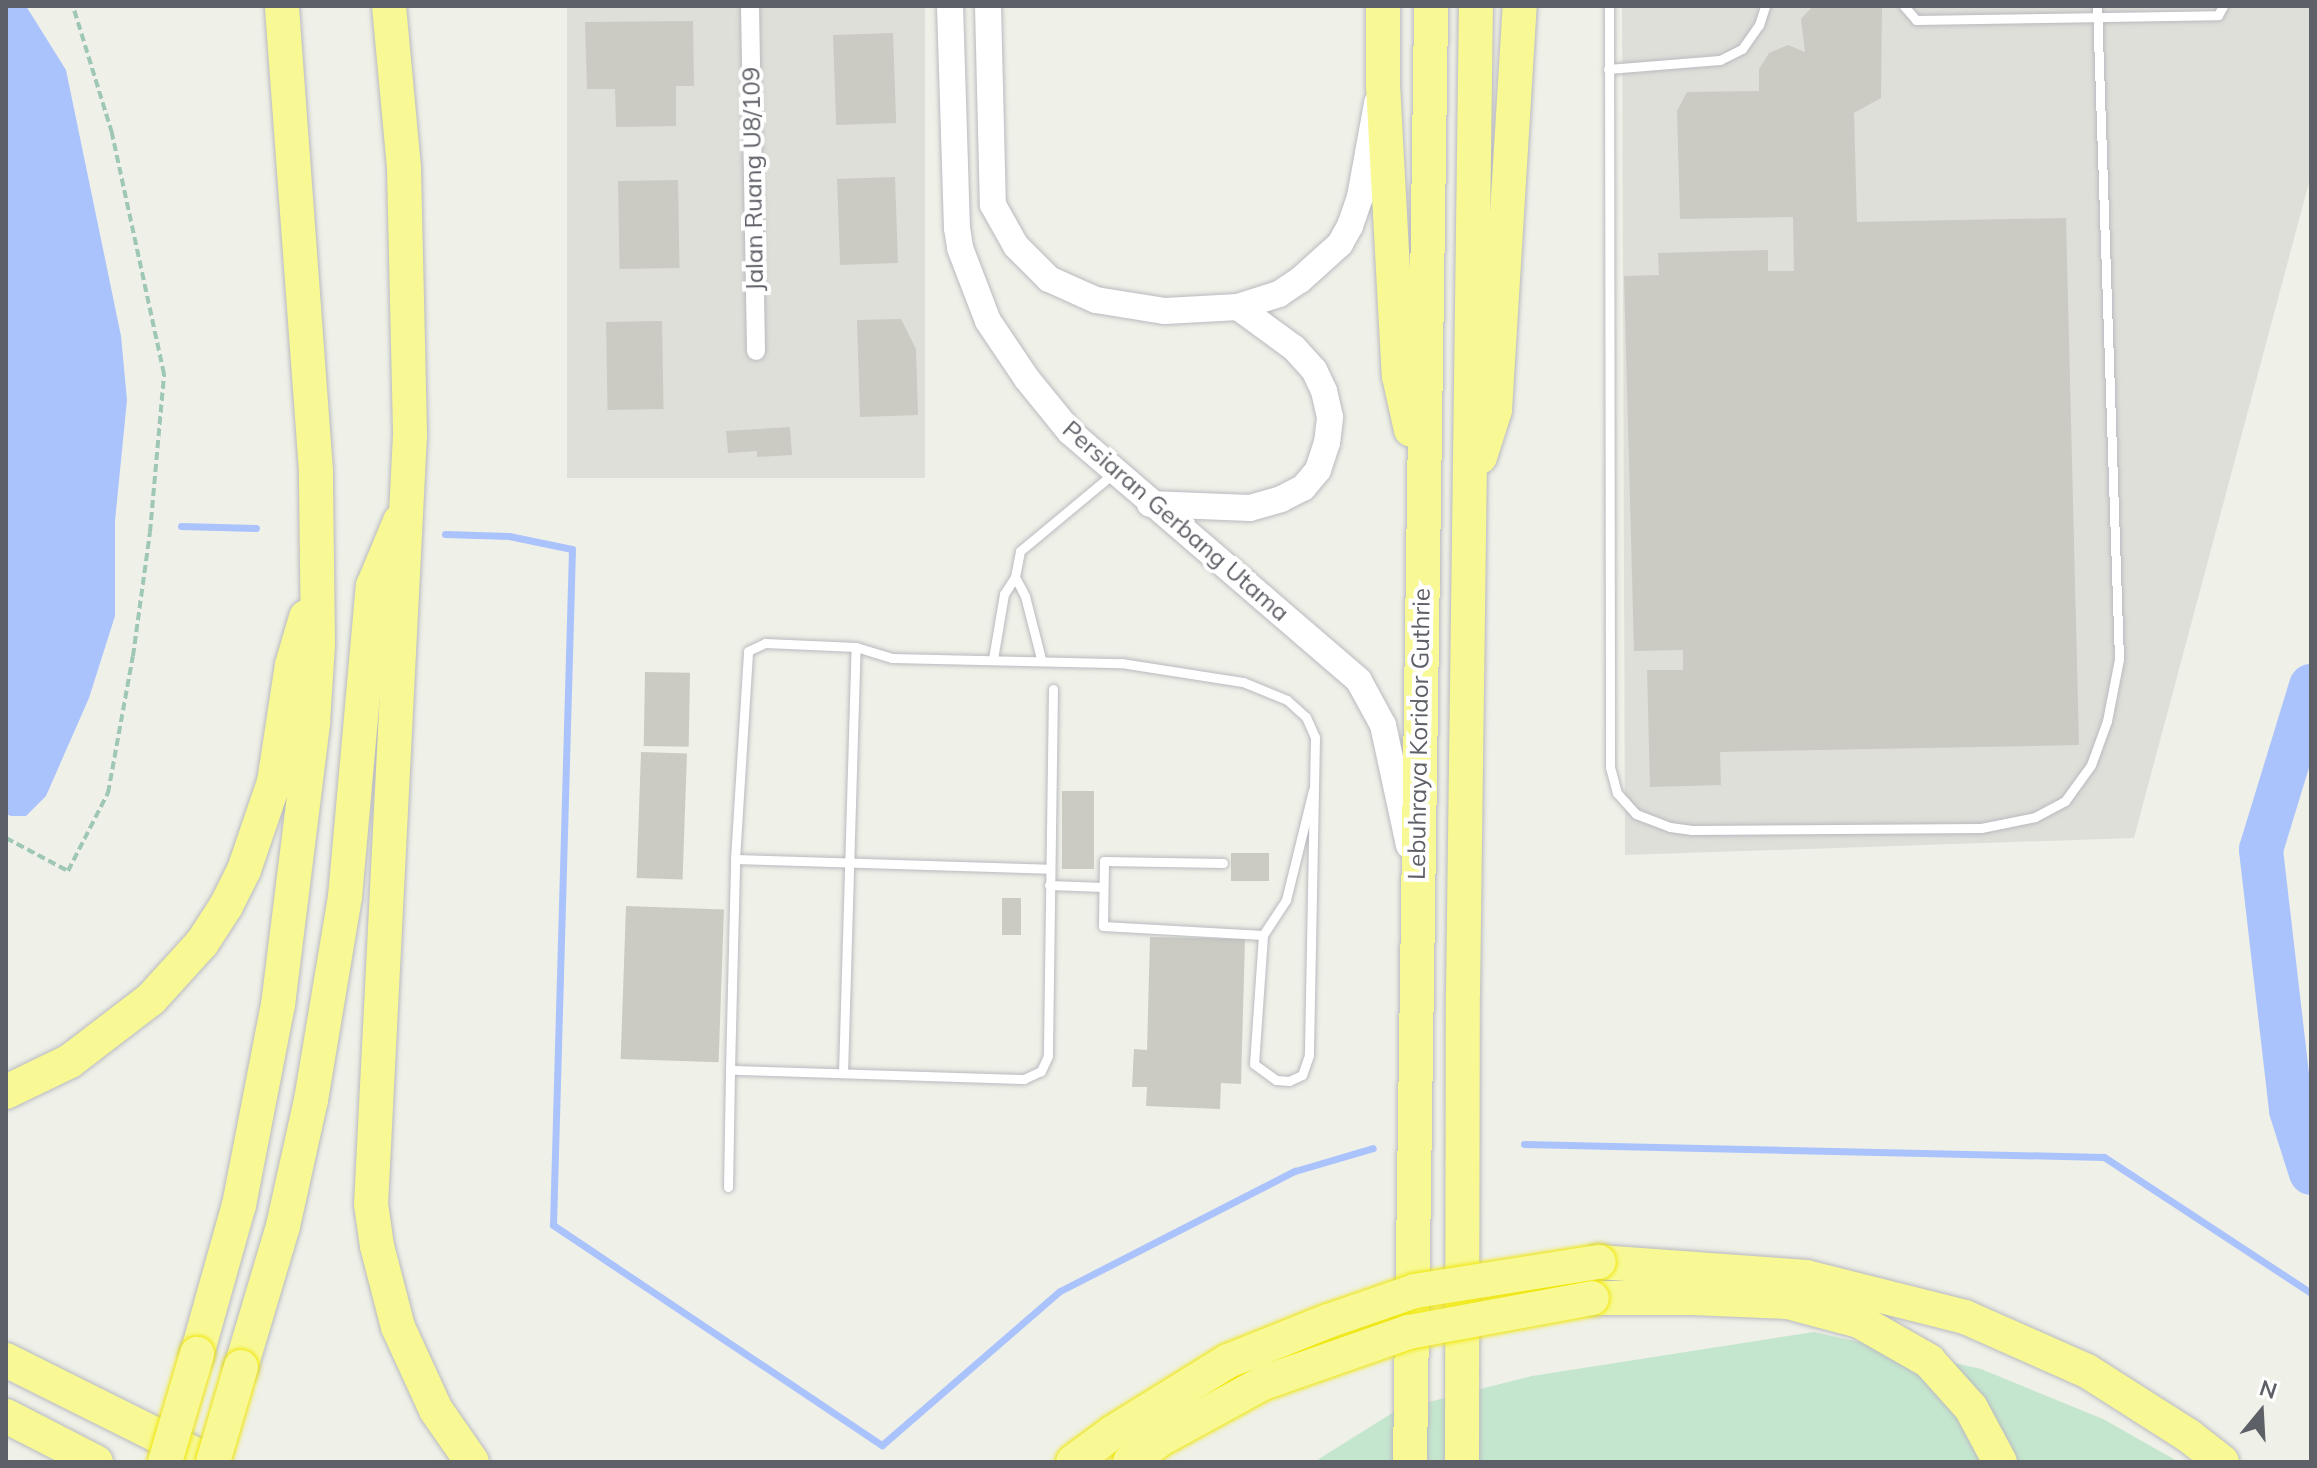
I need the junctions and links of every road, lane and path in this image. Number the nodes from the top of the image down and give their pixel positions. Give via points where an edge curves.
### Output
1 (73, 6) edge
2 (282, 6) edge
3 (389, 6) edge
4 (750, 6) edge
5 (950, 6) edge
6 (988, 6) edge
7 (1383, 6) edge
8 (1431, 6) edge
9 (1476, 6) edge
10 (1520, 6) edge
11 (1609, 6) edge
12 (1765, 6) edge
13 (1904, 6) edge
14 (2097, 6) edge
15 (2223, 6) edge
16 (2097, 20) junction
17 (1608, 69) junction
18 (1383, 85) junction
19 (1238, 307) junction
20 (756, 351) dead end
21 (1424, 456) junction
22 (1115, 472) junction
23 (1470, 479) junction
24 (1150, 504) junction
25 (408, 506) junction
26 (1015, 577) junction
27 (318, 596) junction
28 (856, 647) junction
29 (993, 659) junction
30 (1041, 659) junction
31 (1053, 689) dead end
32 (1313, 790) junction
33 (6, 838) edge
34 (735, 859) junction
35 (847, 862) junction
36 (1223, 863) dead end
37 (1049, 869) junction
38 (1417, 879) junction
39 (1049, 885) junction
40 (1103, 887) junction
41 (1263, 935) junction
42 (730, 1070) junction
43 (843, 1073) junction
44 (6, 1092) edge
45 (728, 1187) dead end
46 (6, 1360) edge
47 (6, 1416) edge
48 (6, 1436) edge
49 (45, 1462) edge
50 (96, 1462) edge
51 (165, 1462) edge
52 (212, 1462) edge
53 (472, 1462) edge
54 (1073, 1462) edge
55 (1130, 1462) edge
56 (1410, 1462) edge
57 (1462, 1462) edge
58 (2000, 1462) edge
59 (2222, 1462) edge

1 - 33 path via 112,133 164,374 136,640 108,793 68,871
2 - 27 highway via 316,471
3 - 25 highway via 407,237
4 - 20 street, Jalan Ruang U8/109
5 - 22 main road, Persiaran Gerbang Utama via 957,228 967,270 988,321 1027,379 1070,432
6 - 19 main road via 993,205 1016,246 1049,279 1096,300 1165,311
7 - 18 highway
8 - 21 highway, Lebuhraya Koridor Guthrie
9 - 23 highway, Lebuhraya Koridor Guthrie
10 - 23 highway via 1495,410
11 - 17 lane
12 - 17 lane via 1742,49 1720,60
13 - 16 lane via 1916,20
14 - 16 lane
15 - 16 lane via 2218,15
16 - 17 lane via 2119,659 2107,721 2079,785 2065,801 2035,817 1981,828 1692,830 1636,814 1617,793 1610,767
18 - 19 main road via 1372,117 1360,197 1340,244 1279,294
18 - 21 highway via 1399,376 1408,423
19 - 24 main road via 1294,348 1314,370 1330,417 1318,470 1303,488 1250,508
21 - 38 highway, Lebuhraya Koridor Guthrie
22 - 24 main road, Persiaran Gerbang Utama
22 - 26 lane via 1020,551
23 - 57 highway, Lebuhraya Koridor Guthrie
24 - 38 main road, Persiaran Gerbang Utama via 1366,691 1383,725
25 - 52 highway, bridge via 373,586 345,897 283,1226
25 - 53 highway via 371,1204 398,1327 436,1410
26 - 29 lane via 1004,594
26 - 30 lane
27 - 44 highway via 302,624 292,665 274,782 226,906 202,943 151,999 70,1061
27 - 51 highway, bridge via 313,722 278,1005 239,1205
28 - 29 lane via 892,658
28 - 34 lane via 765,643 748,651
28 - 35 lane
29 - 30 lane
30 - 32 lane via 1121,663 1243,682 1287,700 1306,717 1315,737
31 - 37 lane
32 - 41 lane via 1286,900
32 - 41 lane via 1309,1055 1302,1075 1289,1081 1276,1080 1254,1064
34 - 35 lane
34 - 42 lane
35 - 37 lane
35 - 43 lane
36 - 40 lane via 1104,861
37 - 39 lane
38 - 56 highway, Lebuhraya Koridor Guthrie
39 - 40 lane
39 - 43 lane via 1048,1056 1041,1071 1024,1079
40 - 41 lane via 1103,926
42 - 43 lane
42 - 45 lane
46 - 52 highway
47 - 50 highway
48 - 49 highway
54 - 59 highway, bridge via 1228,1361 1328,1321 1415,1291 1599,1262 1806,1277 1965,1317 2087,1371
55 - 58 highway, bridge via 1159,1440 1263,1383 1409,1332 1592,1298 1788,1302 1859,1321 1929,1361 1971,1408

